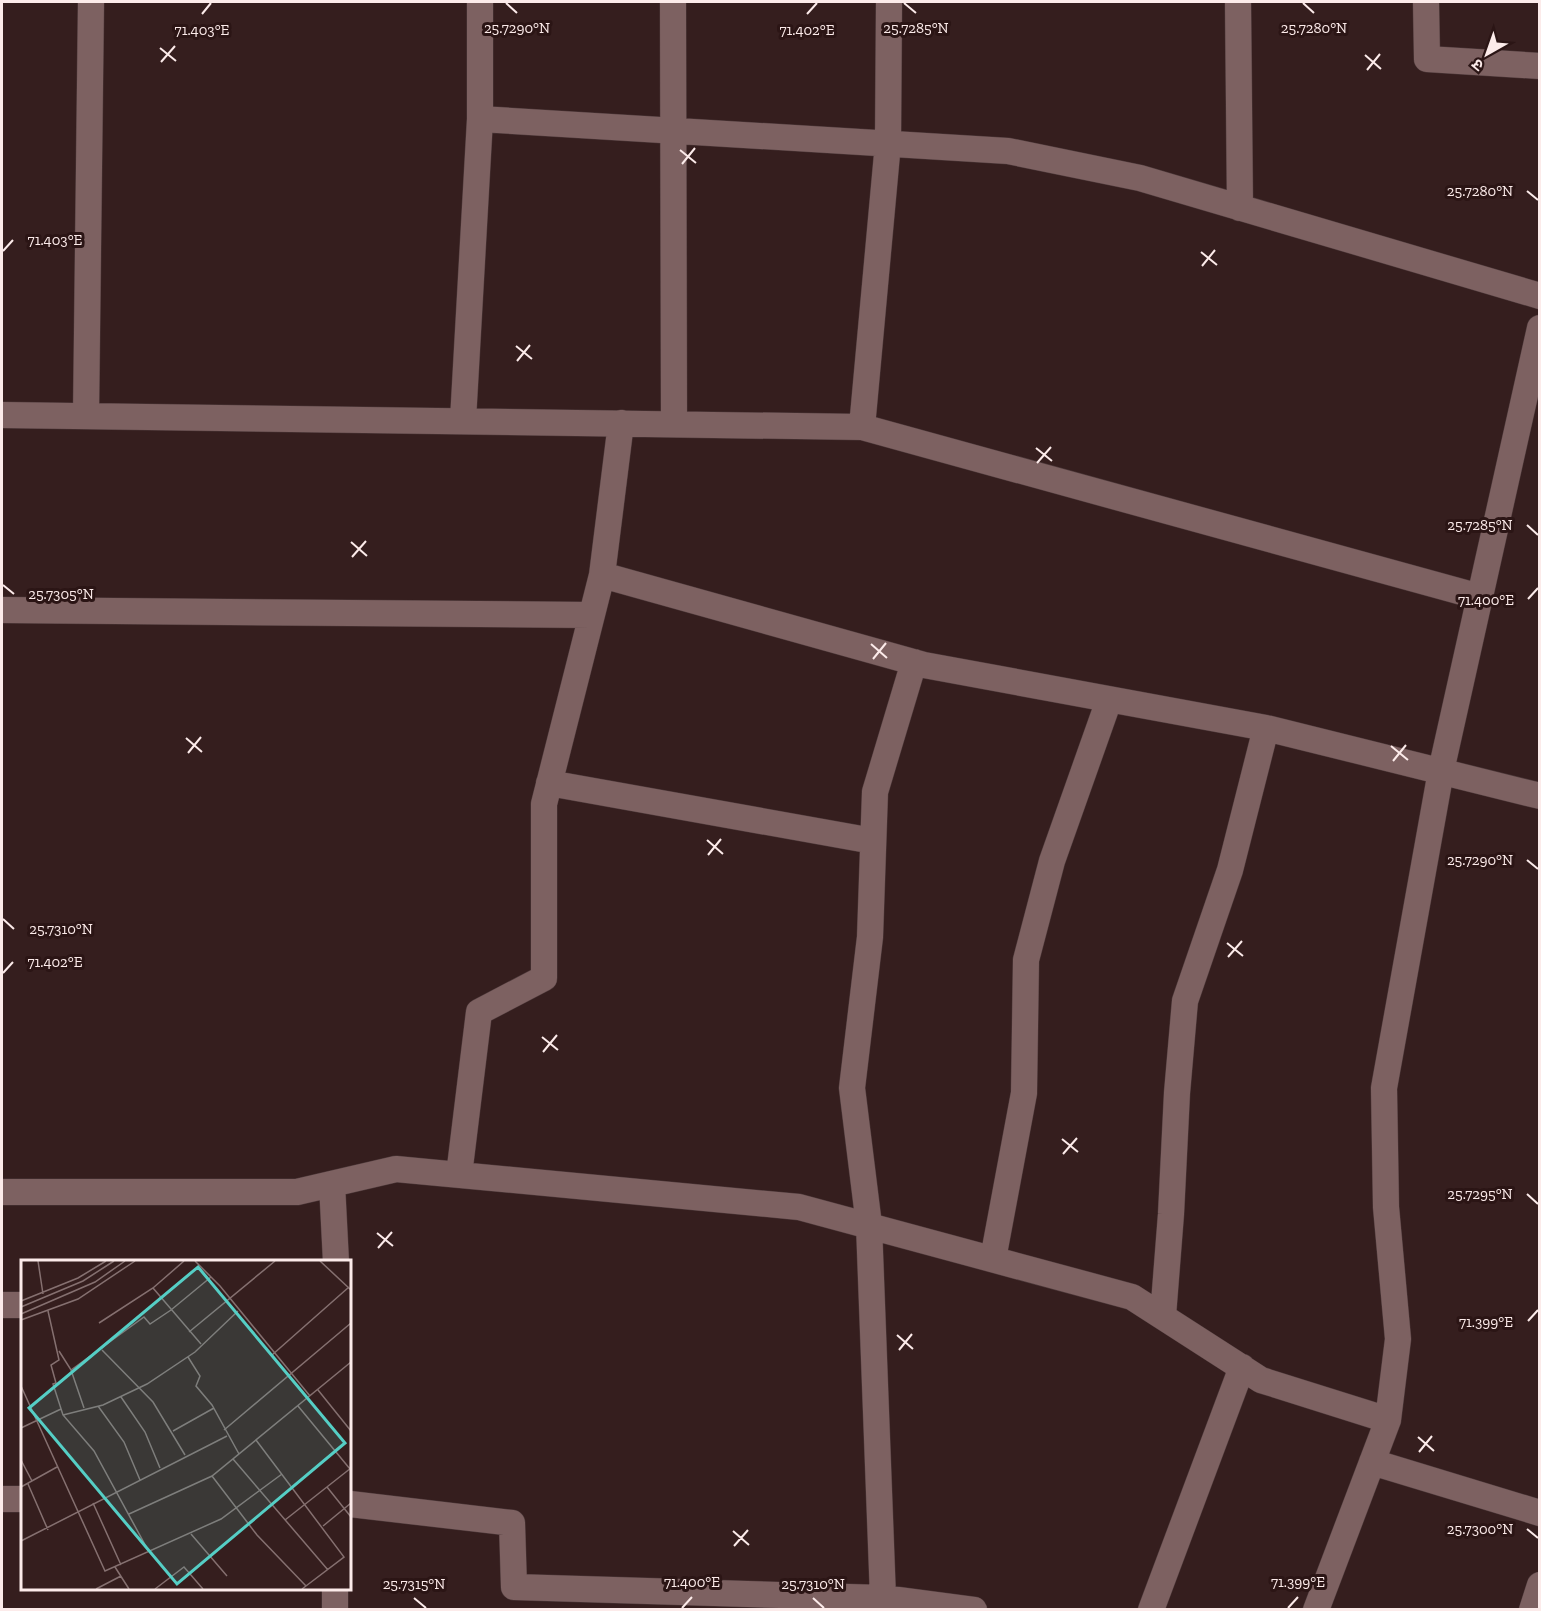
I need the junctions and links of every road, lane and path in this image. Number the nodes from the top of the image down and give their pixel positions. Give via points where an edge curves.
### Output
1 (91, 2) edge
2 (480, 2) edge
3 (673, 2) edge
4 (889, 2) edge
5 (1238, 2) edge
6 (1426, 2) edge
7 (1539, 66) edge
8 (480, 119) junction
9 (673, 130) junction
10 (888, 144) junction
11 (1240, 208) junction
12 (1539, 296) edge
13 (1539, 328) edge
14 (2, 415) edge
15 (86, 416) junction
16 (463, 420) junction
17 (621, 423) junction
18 (674, 423) junction
19 (862, 427) junction
20 (602, 575) junction
21 (1480, 597) junction
22 (2, 610) edge
23 (591, 615) junction
24 (914, 662) junction
25 (1109, 700) junction
26 (1266, 728) junction
27 (1441, 771) junction
28 (549, 783) junction
29 (1539, 796) edge
30 (873, 841) junction
31 (459, 1175) junction
32 (332, 1184) junction
33 (2, 1192) edge
34 (869, 1225) junction
35 (993, 1259) junction
36 (336, 1260) edge
37 (2, 1305) edge
38 (21, 1305) edge
39 (1163, 1316) junction
40 (1242, 1367) junction
41 (1388, 1420) junction
42 (1372, 1462) junction
43 (2, 1499) edge
44 (21, 1499) edge
45 (351, 1504) edge
46 (1539, 1513) edge
47 (1539, 1585) edge
48 (335, 1590) edge
49 (884, 1598) junction
50 (335, 1610) edge
51 (974, 1610) edge
52 (1151, 1610) edge
53 (1316, 1610) edge
54 (1532, 1610) edge

1 - 15 street
2 - 8 street
3 - 9 street
4 - 10 street
5 - 11 street
6 - 7 street via 1426,59
8 - 9 street
8 - 16 street
9 - 10 street
9 - 18 street
10 - 11 street via 1008,151 1140,178
10 - 19 street
11 - 12 street
13 - 21 street
14 - 15 street
15 - 16 street
16 - 17 street
17 - 18 street
17 - 20 street
18 - 19 street
19 - 21 street
20 - 23 street
20 - 24 street
21 - 27 street
22 - 23 street
23 - 28 street
24 - 25 street
24 - 30 street via 875,792
25 - 26 street
25 - 35 street via 1052,861 1026,960 1024,1093
26 - 27 street
26 - 39 street via 1230,870 1185,1000
27 - 29 street
27 - 41 street via 1384,1088 1386,1207 1398,1339
28 - 30 street
28 - 31 street via 544,804 544,978 479,1012
30 - 34 street via 870,937 852,1088
31 - 32 street via 396,1169
31 - 34 street via 799,1207
32 - 33 street via 297,1192
32 - 36 street
34 - 35 street
34 - 49 street
35 - 39 street via 1132,1297
37 - 38 street
39 - 40 street
40 - 41 street via 1261,1380
40 - 52 street
41 - 42 street
42 - 46 street
42 - 53 street
43 - 44 street
45 - 49 street via 512,1523 514,1587
47 - 54 street
48 - 50 street
49 - 51 street

